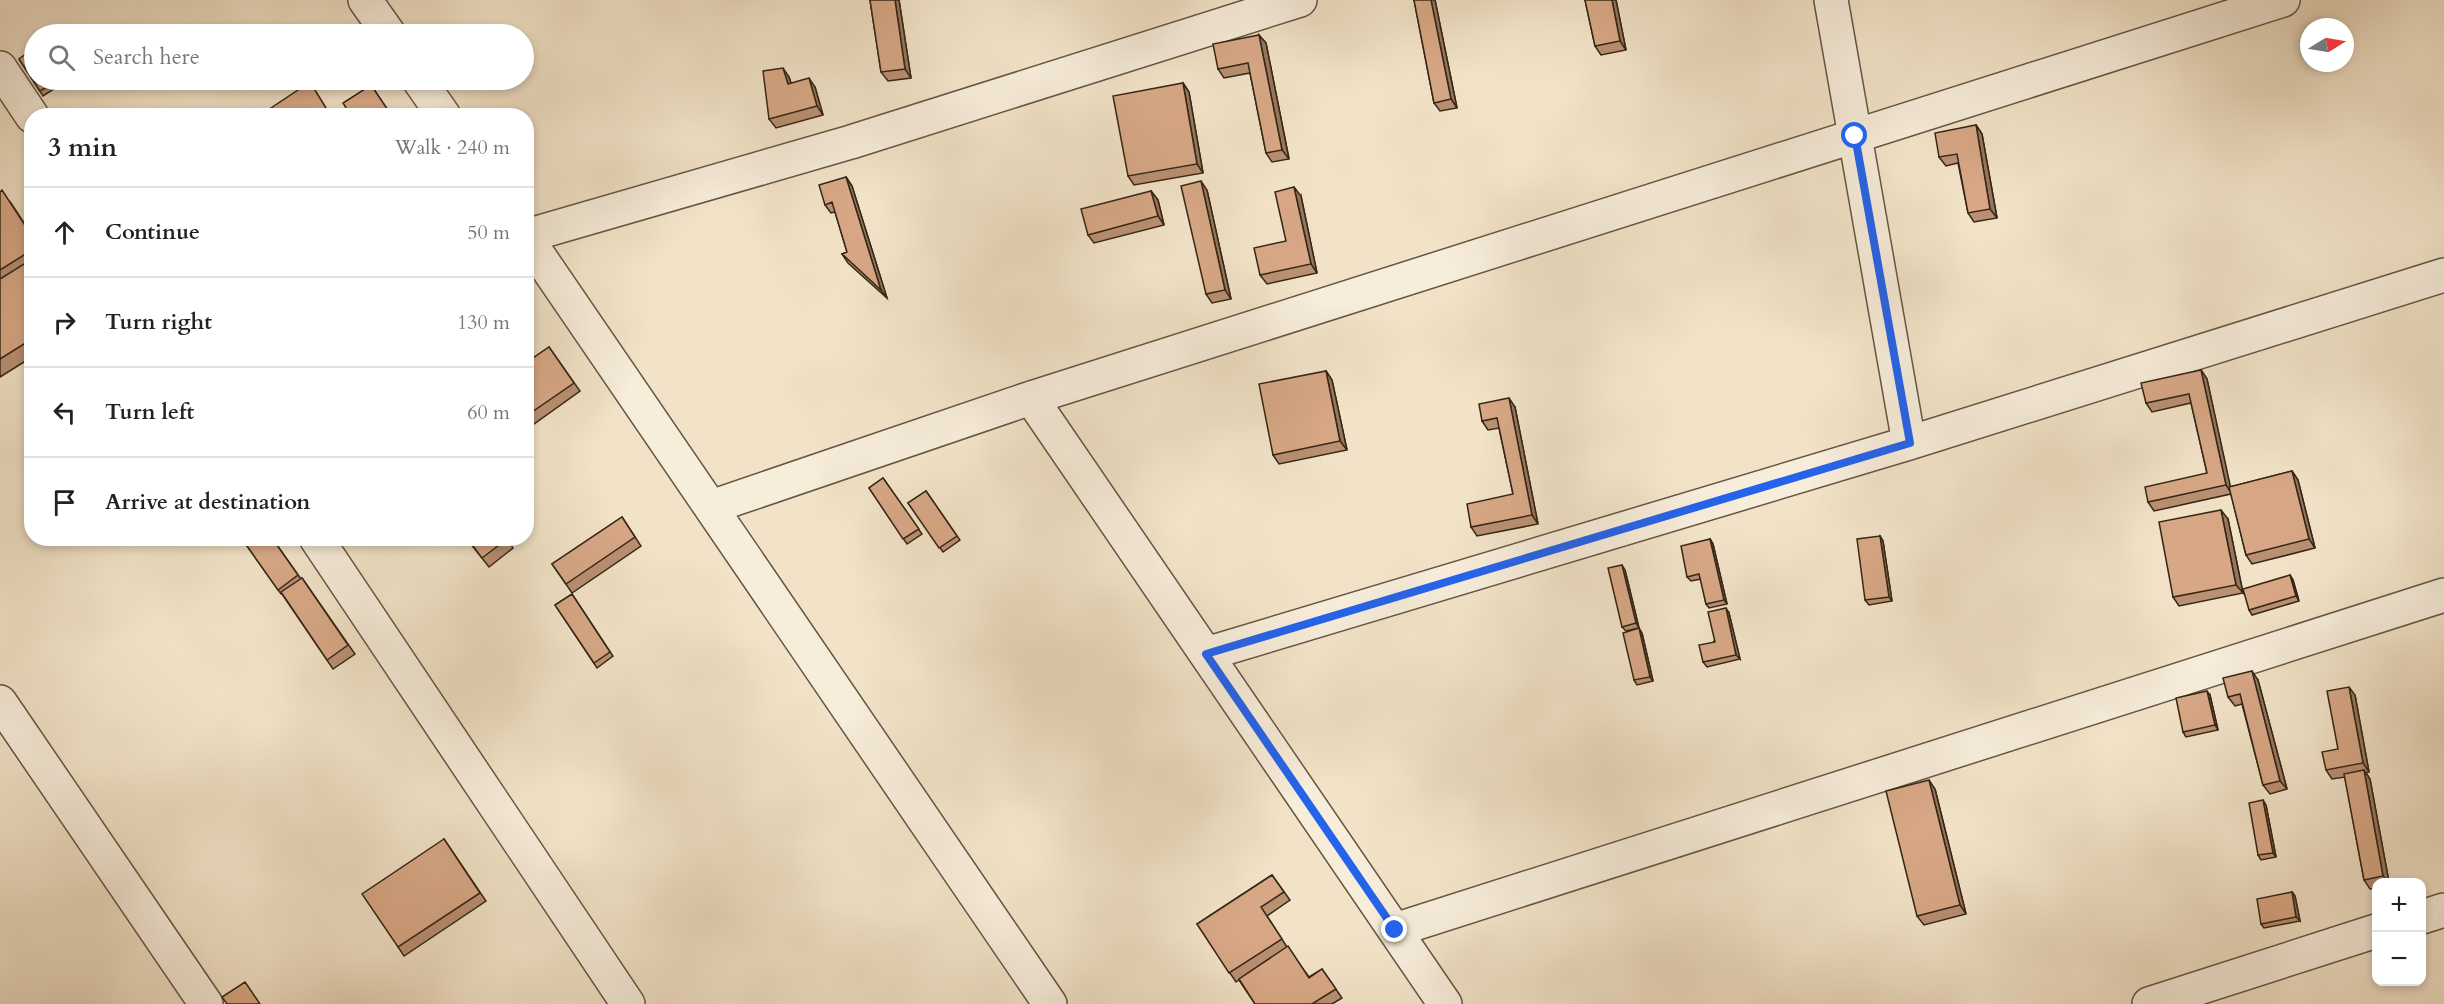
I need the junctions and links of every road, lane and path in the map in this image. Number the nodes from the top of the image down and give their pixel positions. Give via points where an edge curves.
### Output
1 (365, 0) edge
2 (1300, 0) edge
3 (1831, 0) edge
4 (2283, 0) edge
5 (381, 24) edge
6 (0, 68) edge
7 (426, 90) edge
8 (27, 108) edge
9 (438, 108) edge
10 (1855, 136) junction
11 (534, 234) edge
12 (534, 248) edge
13 (2444, 275) edge
14 (1031, 398) junction
15 (1910, 443) junction
16 (711, 507) junction
17 (321, 546) edge
18 (2444, 596) edge
19 (1206, 654) junction
20 (0, 702) edge
21 (2444, 910) edge
22 (2426, 915) edge
23 (1395, 930) junction
24 (2373, 932) edge
25 (206, 1004) edge
26 (628, 1004) edge
27 (1050, 1004) edge
28 (1446, 1004) edge
29 (2149, 1004) edge

1 - 5 street
2 - 11 street via 851,142
3 - 10 street
4 - 10 street
6 - 8 street
7 - 9 street
10 - 14 street
10 - 15 street
12 - 16 street
13 - 15 street
14 - 16 street
14 - 19 street
15 - 19 street
16 - 27 street
17 - 26 street
18 - 23 street
19 - 23 street
20 - 25 street
21 - 22 street
23 - 28 street
24 - 29 street

